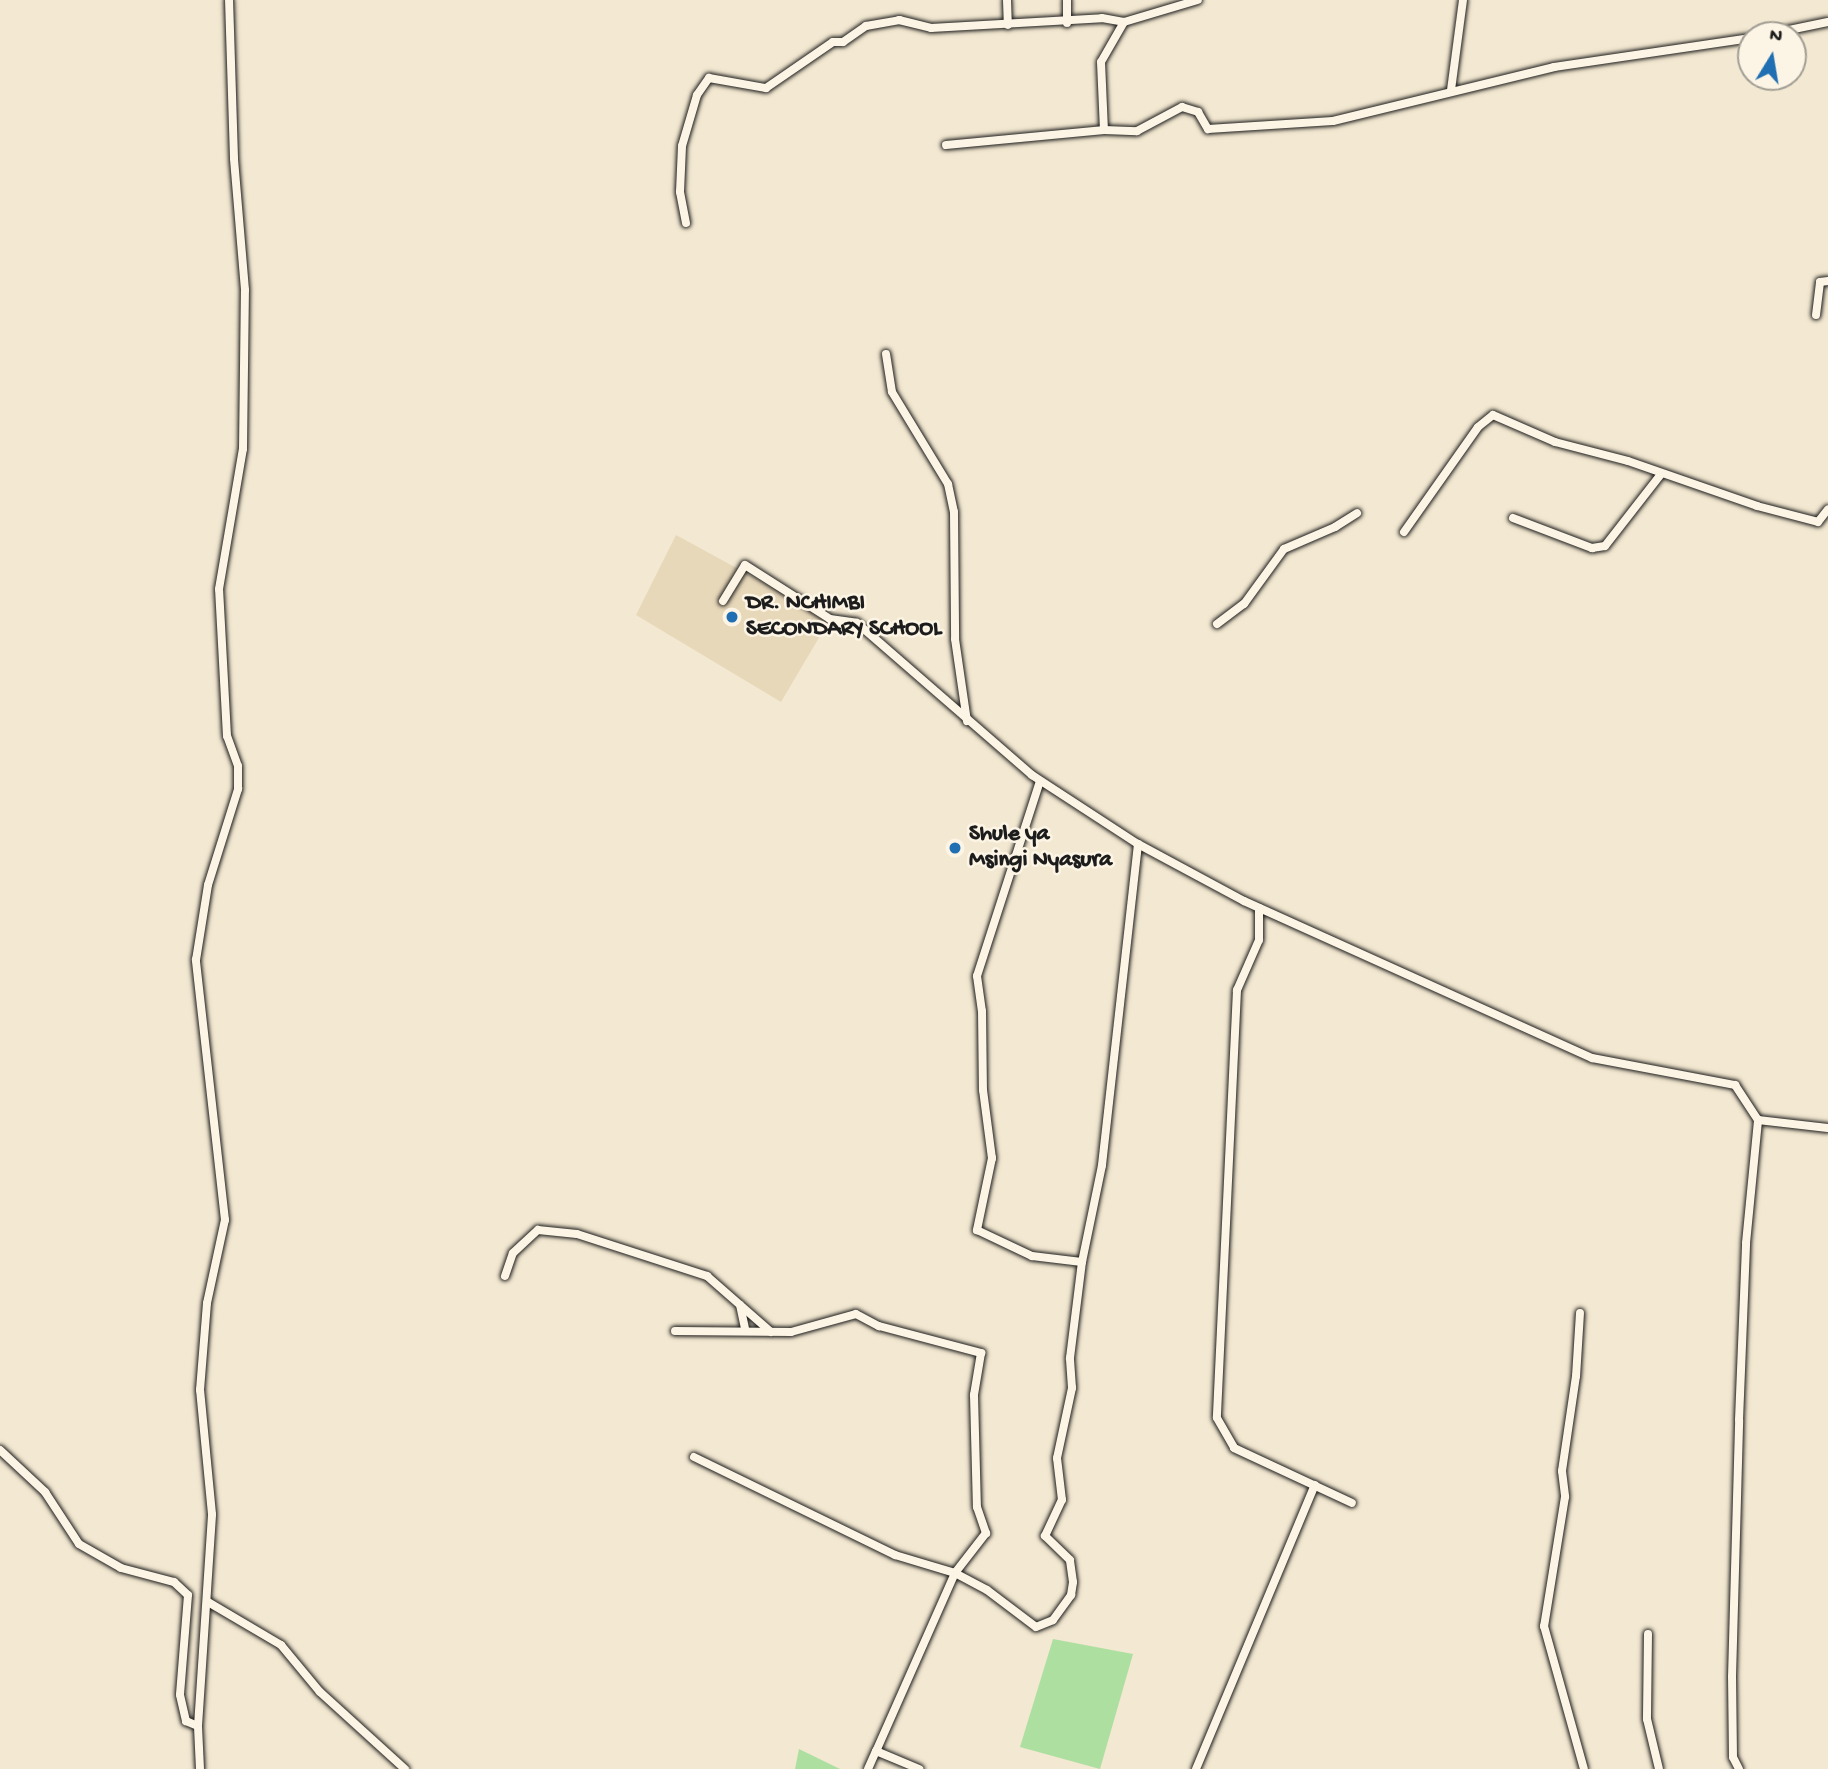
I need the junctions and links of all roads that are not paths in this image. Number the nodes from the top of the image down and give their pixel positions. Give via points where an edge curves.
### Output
1 (229, 0) edge
2 (1007, 0) edge
3 (1067, 0) edge
4 (1198, 0) edge
5 (1463, 0) edge
6 (1124, 22) junction
7 (1828, 22) edge
8 (1067, 23) junction
9 (1008, 25) junction
10 (1807, 26) edge
11 (1737, 39) edge
12 (1451, 90) junction
13 (1104, 130) junction
14 (946, 145) dead end
15 (686, 223) dead end
16 (1828, 281) edge
17 (1816, 316) dead end
18 (886, 354) dead end
19 (1661, 474) junction
20 (1828, 509) edge
21 (1357, 513) dead end
22 (1513, 518) dead end
23 (1404, 532) dead end
24 (723, 601) dead end
25 (1217, 624) dead end
26 (967, 721) junction
27 (1040, 780) junction
28 (1138, 844) junction
29 (1259, 908) junction
30 (1758, 1120) junction
31 (1828, 1128) edge
32 (1082, 1262) junction
33 (505, 1276) dead end
34 (740, 1305) junction
35 (1580, 1313) dead end
36 (745, 1329) junction
37 (675, 1331) dead end
38 (771, 1332) junction
39 (0, 1450) edge
40 (694, 1457) dead end
41 (1315, 1485) junction
42 (1352, 1503) dead end
43 (955, 1573) junction
44 (208, 1602) junction
45 (1648, 1634) dead end
46 (198, 1726) junction
47 (876, 1751) junction
48 (200, 1769) edge
49 (405, 1769) edge
50 (868, 1769) edge
51 (919, 1769) edge
52 (1196, 1769) edge
53 (1584, 1769) edge
54 (1659, 1769) edge
55 (1739, 1769) edge

1 - 44 street via 245,290 243,449 219,589 227,736 238,766 238,789 208,885 196,960 225,1220 208,1303 200,1390 212,1514
2 - 9 street
3 - 8 street
4 - 6 street
5 - 12 street
6 - 8 street via 1101,18
6 - 13 street via 1101,62
7 - 10 street
8 - 9 street
9 - 15 street via 931,28 899,20 866,26 843,42 833,42 766,88 709,78 697,95 682,146 680,192
11 - 12 street via 1554,67
12 - 13 street via 1333,121 1208,130 1198,112 1182,107 1137,131
13 - 14 street
16 - 17 street via 1820,282
18 - 26 street via 892,392 948,484 954,512 955,639
19 - 20 street via 1808,520 1824,519
19 - 22 street via 1605,546 1592,548
19 - 23 street via 1555,442 1493,415 1478,427
21 - 25 street via 1284,549 1244,604
24 - 26 street via 746,565 830,619 857,623
26 - 27 street
27 - 28 street
27 - 32 street via 976,976 992,1158 977,1230 1032,1256
28 - 29 street
28 - 32 street via 1102,1165
29 - 30 street via 1592,1058 1735,1086
29 - 41 street via 1259,940 1237,990 1217,1418 1234,1448
30 - 31 street
30 - 55 street via 1746,1243 1739,1420 1732,1677 1733,1757
32 - 43 street via 1070,1359 1072,1388 1057,1458 1062,1500 1045,1536 1070,1560 1071,1595 1053,1620 1035,1627 987,1590
33 - 34 street via 513,1253 528,1237 538,1230 560,1231 707,1276
34 - 36 street
34 - 38 street
35 - 53 street via 1562,1471 1566,1497 1544,1626
36 - 37 street
36 - 38 street
38 - 43 street via 791,1332 856,1314 878,1326 981,1353 974,1395 977,1507 986,1533
39 - 46 street via 45,1492 79,1544 121,1568 174,1582 188,1595 180,1695 186,1721
40 - 43 street via 895,1555
41 - 42 street
41 - 52 street
43 - 47 street
44 - 46 street
44 - 49 street via 281,1645 320,1692
45 - 54 street via 1647,1719
46 - 48 street
47 - 50 street
47 - 51 street

